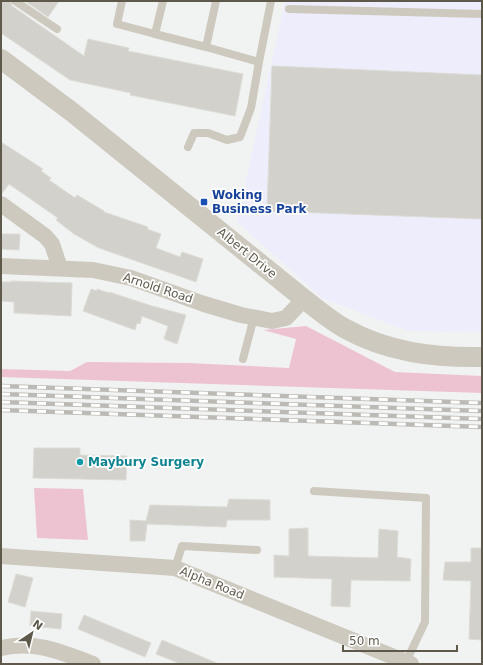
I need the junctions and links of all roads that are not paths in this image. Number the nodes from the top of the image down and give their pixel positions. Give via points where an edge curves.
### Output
1 (15, 1) edge
2 (122, 1) edge
3 (163, 1) edge
4 (216, 1) edge
5 (271, 1) edge
6 (290, 9) dead end
7 (482, 14) edge
8 (57, 29) dead end
9 (155, 34) junction
10 (206, 47) junction
11 (1, 59) edge
12 (258, 62) junction
13 (188, 147) dead end
14 (1, 204) edge
15 (1, 266) edge
16 (60, 268) junction
17 (304, 299) junction
18 (254, 317) junction
19 (482, 358) edge
20 (243, 359) dead end
21 (314, 491) dead end
22 (257, 550) dead end
23 (1, 556) edge
24 (175, 568) junction
25 (1, 648) edge
26 (408, 663) edge
27 (93, 664) edge

1 - 8 lane
2 - 9 lane via 116,24
3 - 9 lane
4 - 10 lane
5 - 12 lane
6 - 7 lane
9 - 10 lane
10 - 12 lane
11 - 17 street, Albert Drive via 72,112
12 - 13 lane via 251,108 240,137 227,140 208,133 194,133
14 - 16 street via 45,236 52,244
15 - 16 street, Arnold Road
16 - 18 street, Arnold Road via 93,270 131,278 204,304
17 - 18 street, Arnold Road via 286,318 272,321
17 - 19 street, Albert Drive via 344,328 390,348 426,356
18 - 20 lane
21 - 26 lane via 426,498 425,622
22 - 24 lane via 182,546
23 - 24 street, Alpha Road
24 - 26 street, Alpha Road
25 - 27 street via 34,646 56,649

